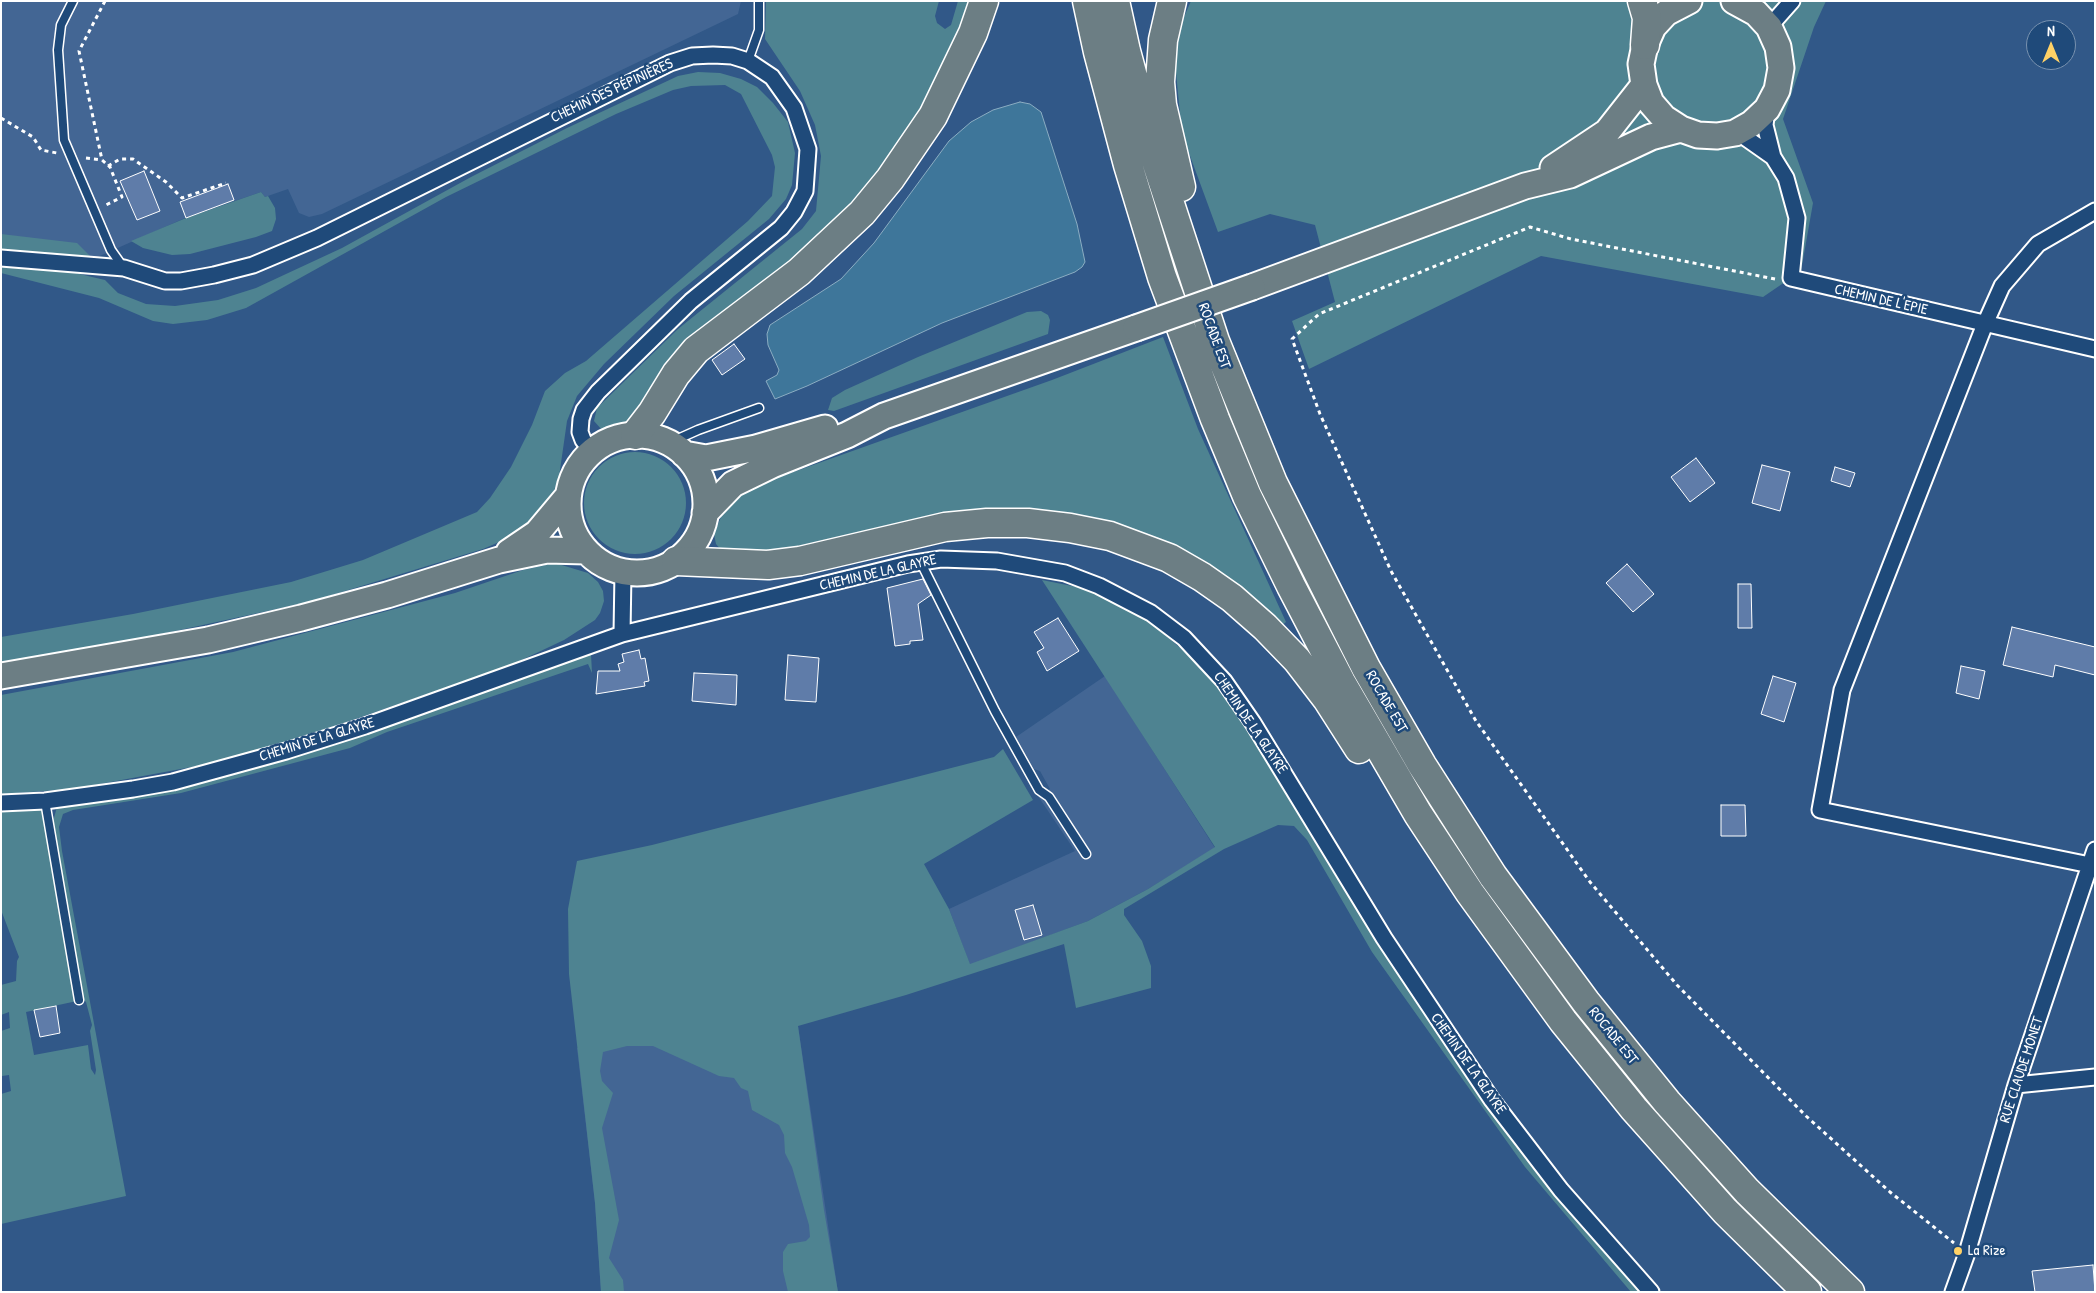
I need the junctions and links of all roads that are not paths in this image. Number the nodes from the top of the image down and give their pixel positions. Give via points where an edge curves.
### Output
1 (73, 1) edge
2 (759, 1) edge
3 (984, 1) edge
4 (1087, 1) edge
5 (1115, 1) edge
6 (1172, 1) edge
7 (1642, 1) edge
8 (1689, 1) edge
9 (1734, 1) edge
10 (1792, 1) edge
11 (1769, 27) junction
12 (1645, 45) junction
13 (748, 61) junction
14 (1644, 84) junction
15 (1767, 109) junction
16 (1681, 129) junction
17 (1735, 132) junction
18 (1773, 157) junction
19 (1524, 186) junction
20 (2095, 211) edge
21 (1175, 222) junction
22 (1, 258) edge
23 (124, 268) junction
24 (1985, 324) junction
25 (2095, 349) edge
26 (758, 408) dead end
27 (884, 416) junction
28 (635, 435) junction
29 (677, 449) junction
30 (592, 451) junction
31 (568, 496) junction
32 (705, 512) junction
33 (586, 551) junction
34 (499, 560) junction
35 (676, 561) junction
36 (920, 562) junction
37 (623, 572) junction
38 (622, 634) junction
39 (1, 676) edge
40 (45, 801) junction
41 (1, 803) edge
42 (1418, 814) junction
43 (2095, 850) edge
44 (1086, 854) dead end
45 (2090, 865) junction
46 (80, 1000) dead end
47 (2095, 1077) edge
48 (2016, 1084) junction
49 (1651, 1292) edge
50 (1806, 1292) edge
51 (1850, 1292) edge
52 (1953, 1292) edge

1 - 23 lane via 61,25 58,50 62,128 70,155 111,250
2 - 13 lane via 759,30
3 - 28 highway via 946,91 915,146 862,214 799,272 696,350
4 - 42 highway, ROCADE EST via 1128,164 1162,276 1215,419 1291,586 1341,682
5 - 21 highway, ROCADE EST via 1155,158
6 - 21 highway via 1163,40 1160,82 1162,105 1183,195
7 - 12 highway via 1648,18
8 - 12 main road via 1666,13 1653,27
9 - 11 main road via 1756,13
10 - 11 street
11 - 15 main road via 1778,47 1781,68 1777,90
12 - 14 main road via 1641,64
13 - 23 street, CHEMIN DES PÉPINIÈRES via 713,55 670,62 317,238 253,265 181,281 148,277
13 - 30 street, CHEMIN DES PÉPINIÈRES via 772,77 794,108 808,149 805,191 781,228 691,301 598,392 581,419 580,432
14 - 16 main road via 1651,103 1664,118
14 - 19 main road via 1607,132
15 - 17 main road via 1751,124
15 - 18 street via 1765,125
16 - 17 main road via 1698,135 1717,136
16 - 19 main road via 1651,137 1570,174
17 - 18 street
18 - 24 street, CHEMIN DE L'EPIE via 1786,178 1797,218 1791,278
19 - 27 main road, bridge via 1252,287
20 - 24 street via 2038,244 2002,286
21 - 51 highway, ROCADE EST via 1215,341 1273,483 1361,659 1422,765 1493,876 1592,1010 1667,1102 1747,1191
22 - 23 street, CHEMIN DES PÉPINIÈRES
24 - 25 street, CHEMIN DE L'EPIE
24 - 45 street via 1842,690 1820,810
26 - 29 lane via 698,430
27 - 29 main road via 706,458
27 - 32 main road via 848,435 733,484
28 - 29 main road via 653,437
28 - 30 main road via 605,442
29 - 32 main road via 697,471 704,491
30 - 31 main road via 576,472
31 - 33 main road via 569,516
31 - 34 main road via 537,533
32 - 35 main road via 700,531 690,548
33 - 34 main road via 547,550
33 - 37 main road via 603,564
34 - 39 main road via 283,623 188,644
35 - 37 main road via 659,569
35 - 42 highway via 768,565 800,561 945,527 987,523 1070,528 1140,546 1202,577 1266,627 1327,699 1383,786
36 - 38 street, CHEMIN DE LA GLAYRE
36 - 44 lane via 994,712 1039,790 1048,797
36 - 49 street, CHEMIN DE LA GLAYRE via 997,560 1071,575 1118,594 1151,613 1193,647 1238,700 1384,938 1492,1100 1561,1190
37 - 38 street
38 - 40 street, CHEMIN DE LA GLAYRE via 286,751 172,782
40 - 41 street, CHEMIN DE LA GLAYRE
40 - 46 lane
42 - 50 highway, ROCADE EST via 1470,894 1569,1029 1634,1109 1725,1211
43 - 45 street, RUE CLAUDE MONET
45 - 48 street, RUE CLAUDE MONET
47 - 48 street
48 - 52 street, RUE CLAUDE MONET

